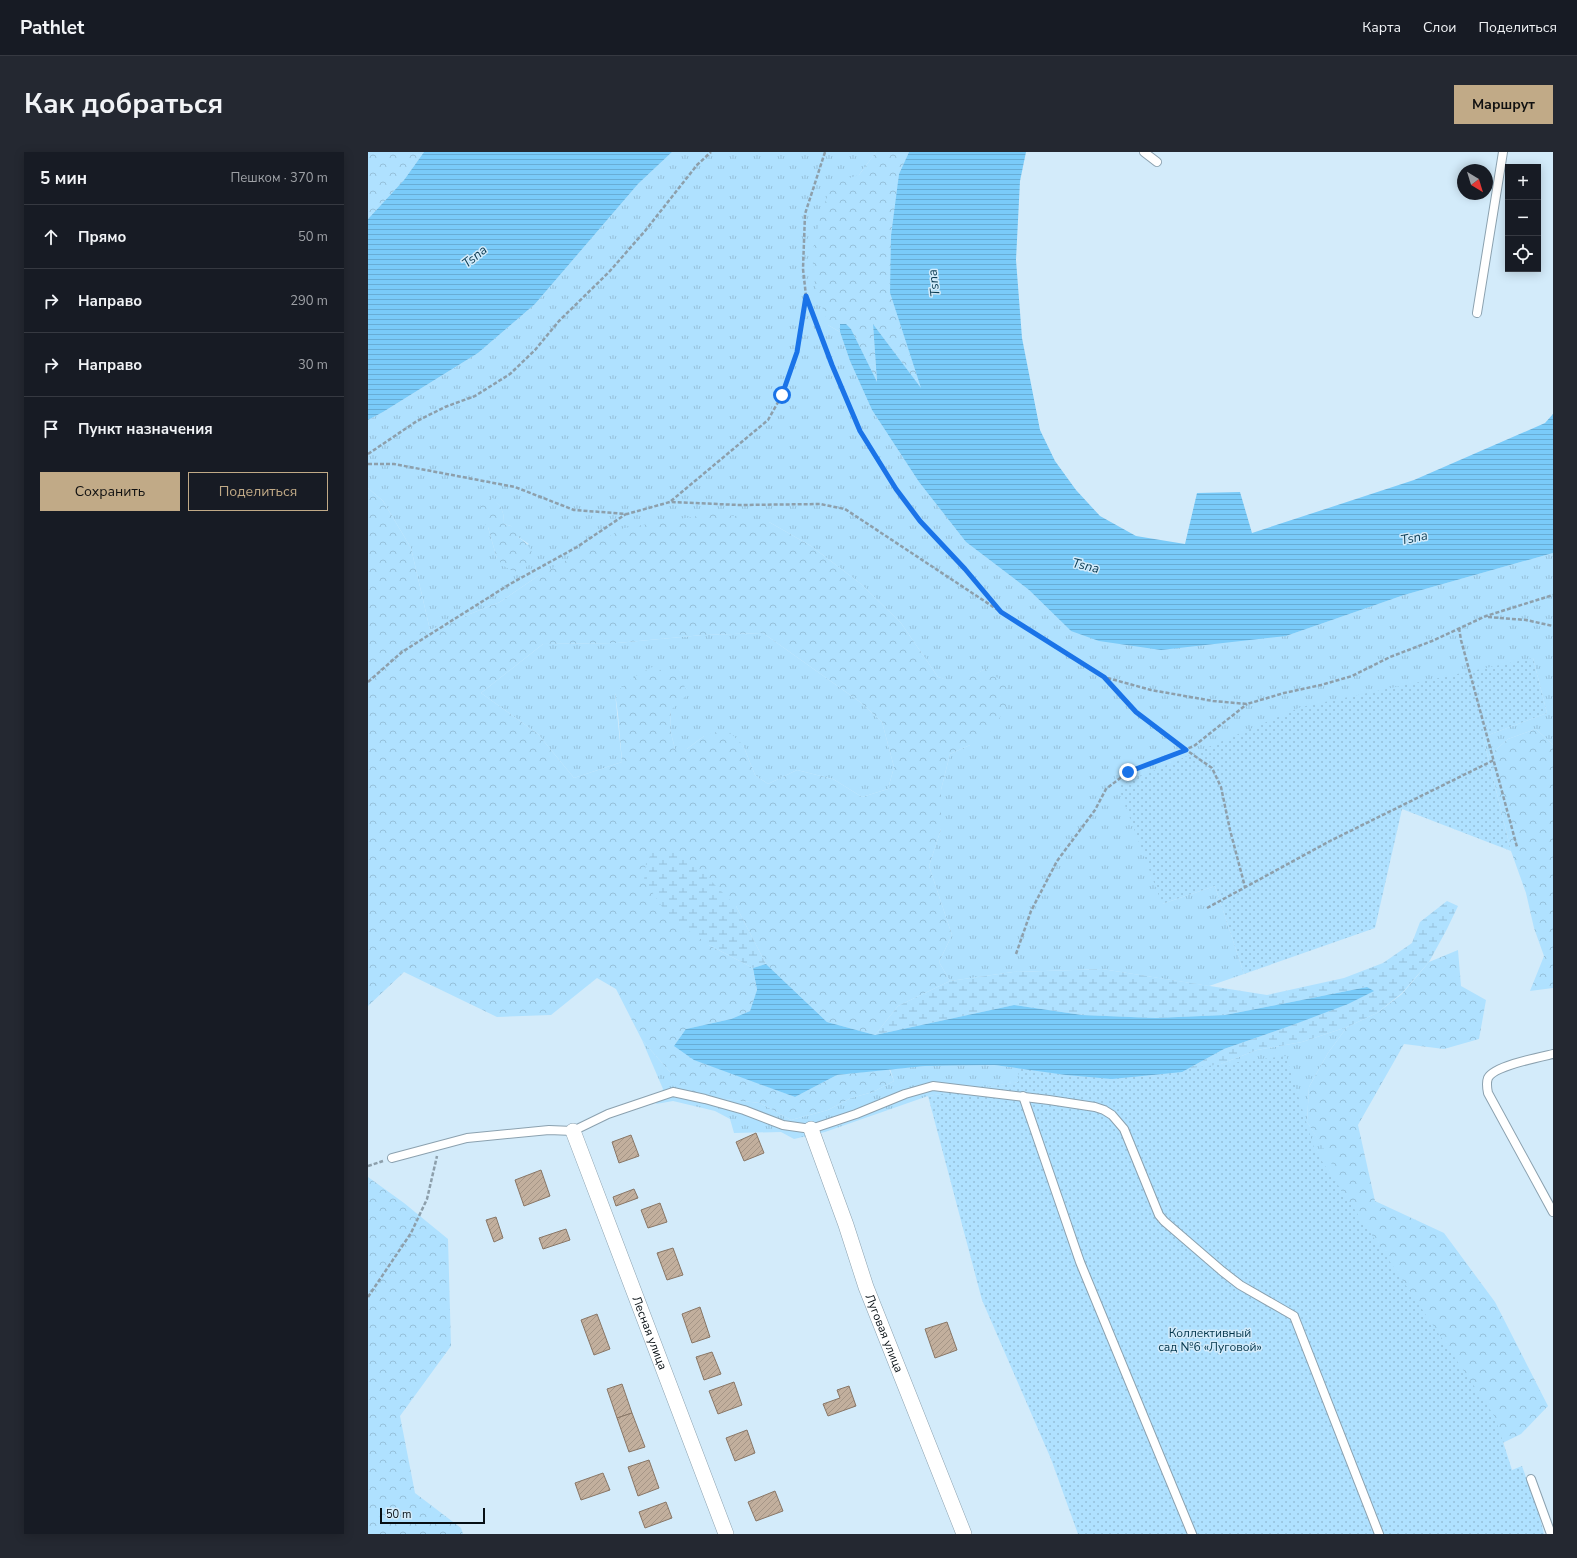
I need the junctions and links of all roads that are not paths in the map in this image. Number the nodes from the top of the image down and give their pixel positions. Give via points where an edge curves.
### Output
1 (1144, 152) edge
2 (1503, 152) edge
3 (1157, 162) dead end
4 (1477, 313) dead end
5 (1553, 1054) edge
6 (1023, 1096) junction
7 (812, 1129) junction
8 (573, 1131) junction
9 (392, 1158) road end
10 (1553, 1212) edge
11 (1530, 1480) dead end
12 (726, 1534) edge
13 (964, 1534) edge
14 (1192, 1534) edge
15 (1379, 1534) edge
16 (1551, 1534) edge

1 - 3 lane
2 - 4 lane
5 - 10 lane via 1497,1070 1488,1078 1487,1085 1488,1093
6 - 7 lane via 932,1086
6 - 14 lane via 1080,1262
6 - 15 lane via 1095,1107 1112,1115 1124,1129 1159,1215 1164,1221 1240,1285 1294,1316
7 - 8 lane via 783,1125 744,1110 673,1092 608,1114
7 - 13 street, Луговая улица via 866,1287
8 - 9 lane via 549,1130 467,1138
8 - 12 street, Лесная улица
11 - 16 lane

